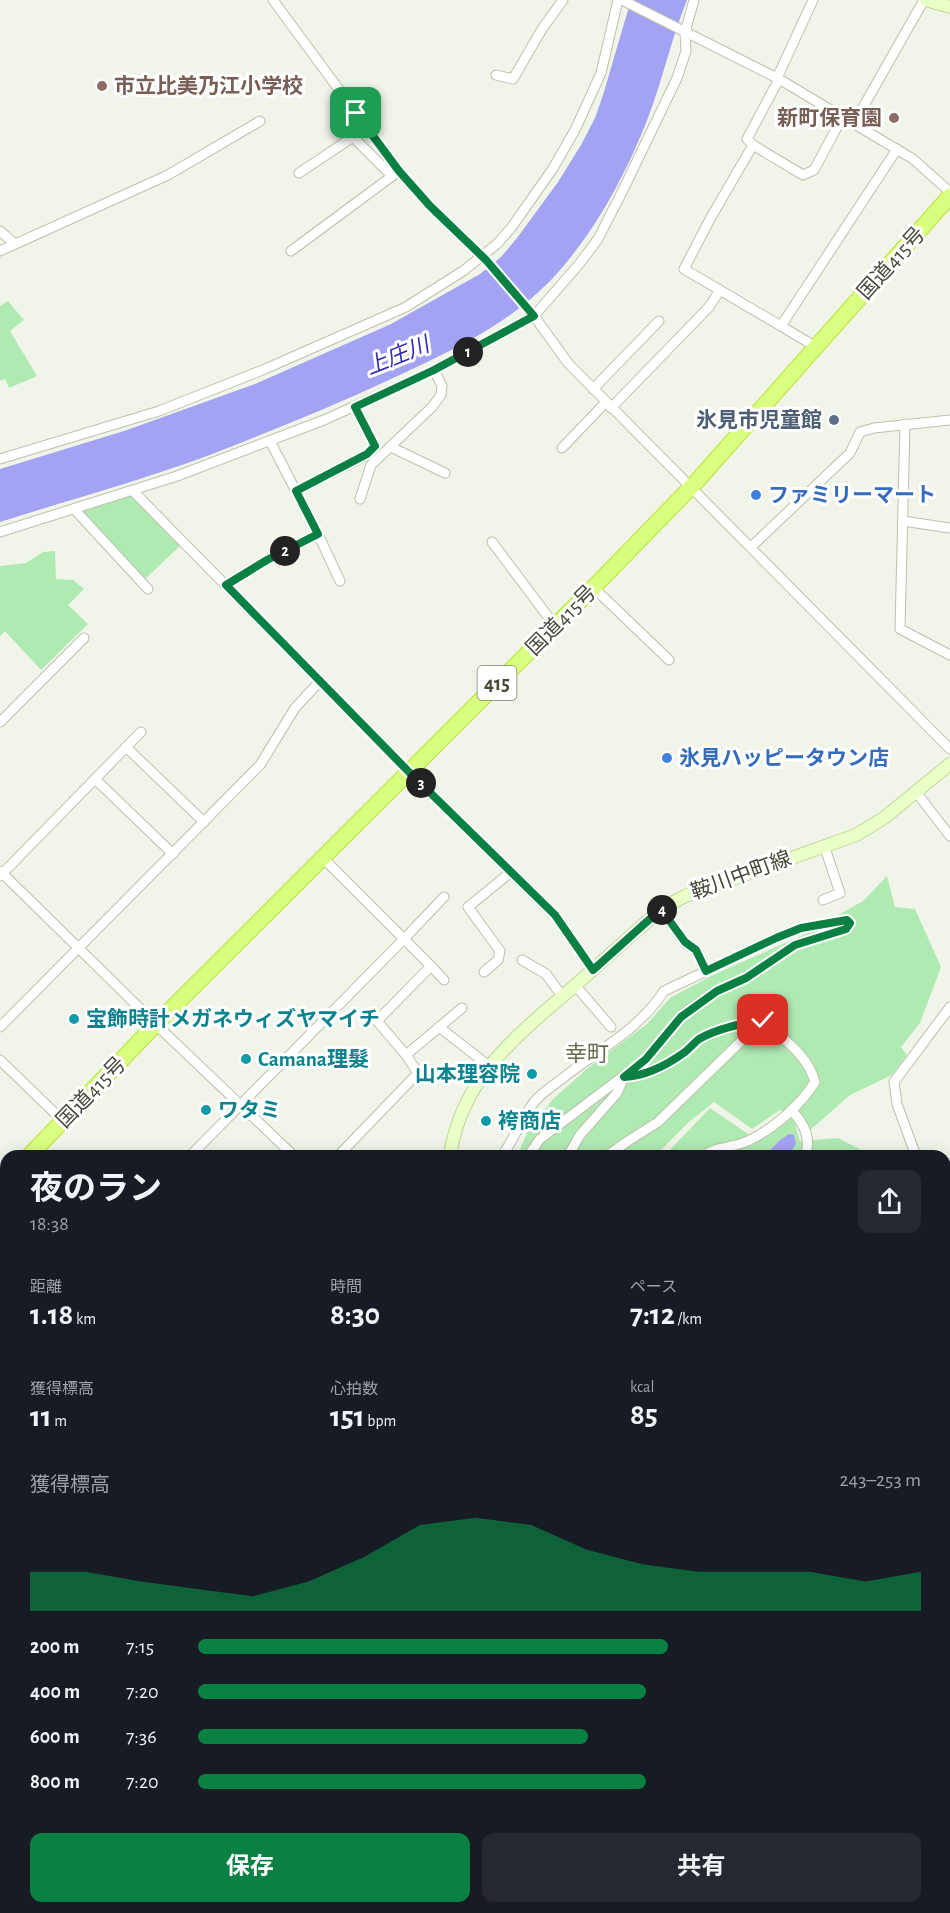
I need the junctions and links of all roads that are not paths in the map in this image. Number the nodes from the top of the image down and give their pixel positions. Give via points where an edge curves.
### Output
1 (273, 0) edge
2 (563, 0) edge
3 (693, 0) edge
4 (813, 0) edge
5 (925, 0) edge
6 (623, 1) edge
7 (950, 7) edge
8 (685, 32) junction
9 (496, 75) dead end
10 (778, 78) junction
11 (843, 116) junction
12 (260, 122) dead end
13 (855, 123) junction
14 (753, 145) junction
15 (897, 149) junction
16 (299, 173) dead end
17 (396, 174) junction
18 (950, 194) edge
19 (0, 231) edge
20 (15, 244) junction
21 (0, 251) edge
22 (291, 251) dead end
23 (483, 258) junction
24 (720, 290) junction
25 (532, 314) junction
26 (659, 321) dead end
27 (781, 326) junction
28 (816, 347) junction
29 (434, 370) junction
30 (593, 389) junction
31 (609, 405) junction
32 (355, 407) junction
33 (950, 420) edge
34 (906, 424) junction
35 (270, 441) junction
36 (391, 447) junction
37 (562, 448) dead end
38 (0, 459) edge
39 (445, 473) dead end
40 (691, 486) junction
41 (133, 491) junction
42 (296, 491) junction
43 (360, 499) dead end
44 (74, 510) junction
45 (903, 521) junction
46 (950, 528) edge
47 (0, 532) edge
48 (318, 534) junction
49 (492, 542) dead end
50 (751, 547) junction
51 (340, 581) dead end
52 (226, 585) junction
53 (594, 588) junction
54 (148, 589) dead end
55 (555, 626) junction
56 (84, 638) dead end
57 (950, 655) edge
58 (669, 660) dead end
59 (320, 681) junction
60 (0, 722) edge
61 (141, 732) dead end
62 (126, 747) junction
63 (950, 749) edge
64 (950, 764) edge
65 (408, 771) junction
66 (95, 779) junction
67 (916, 792) junction
68 (204, 822) junction
69 (950, 836) edge
70 (824, 845) junction
71 (173, 854) junction
72 (322, 857) junction
73 (511, 872) junction
74 (1, 874) edge
75 (444, 897) dead end
76 (823, 900) dead end
77 (661, 909) junction
78 (404, 939) junction
79 (79, 948) junction
80 (522, 960) dead end
81 (431, 966) junction
82 (593, 970) junction
83 (706, 971) junction
84 (484, 972) dead end
85 (444, 980) dead end
86 (575, 985) junction
87 (562, 996) junction
88 (950, 1007) edge
89 (462, 1008) dead end
90 (763, 1020) junction
91 (156, 1024) junction
92 (0, 1027) edge
93 (439, 1027) junction
94 (611, 1027) dead end
95 (406, 1055) junction
96 (0, 1060) edge
97 (489, 1066) junction
98 (624, 1077) junction
99 (241, 1105) junction
100 (791, 1110) junction
101 (63, 1121) junction
102 (35, 1150) edge
103 (196, 1150) edge
104 (288, 1150) edge
105 (344, 1150) edge
106 (451, 1150) edge
107 (506, 1150) edge
108 (532, 1150) edge
109 (571, 1150) edge
110 (615, 1150) edge
111 (724, 1150) edge
112 (806, 1150) edge
113 (914, 1150) edge

1 - 17 street
2 - 9 street via 513,79
3 - 8 street
4 - 10 street
5 - 7 main road
5 - 13 street
6 - 8 street
6 - 23 street via 601,73 575,130 511,228
8 - 10 street
8 - 25 street via 686,51 677,78 598,239
10 - 11 street
10 - 14 street via 747,139
11 - 13 street
11 - 14 street via 814,170 803,175
12 - 20 street via 168,175
13 - 15 street
14 - 24 street via 684,269
15 - 18 street
15 - 27 street
16 - 17 street via 353,137
17 - 22 street
17 - 23 street
18 - 28 highway, 国道415号 / 415
19 - 20 street
20 - 21 street
23 - 25 street
23 - 38 street via 406,307 265,369 159,411
24 - 27 street
24 - 31 street via 709,307
25 - 29 street
25 - 30 street
26 - 30 street
27 - 28 street
28 - 40 highway, 国道415号 / 415
29 - 32 street
29 - 36 street via 442,386 441,395
30 - 31 street
31 - 37 street
31 - 40 street
32 - 35 street
32 - 42 street via 375,446
33 - 34 street
34 - 45 street
34 - 50 street via 861,432 850,453
35 - 41 street
35 - 42 street
36 - 39 street
36 - 43 street via 371,465
40 - 50 street
40 - 53 highway, 国道415号 / 415
41 - 44 street
41 - 52 street
42 - 48 street
44 - 47 street
44 - 54 street
45 - 46 street
45 - 57 street via 900,629
48 - 51 street
48 - 52 street
49 - 55 street
50 - 63 street
52 - 59 street
53 - 55 highway, 国道415号 / 415
53 - 58 street
55 - 65 highway, 国道415号 / 415
56 - 60 street
59 - 65 street
59 - 68 street via 294,708 261,765
61 - 62 street
62 - 66 street
62 - 68 street
64 - 67 main road, 鞍川中町線
65 - 72 highway, 国道415号 / 415
65 - 73 street
66 - 71 street
66 - 74 street
67 - 69 street
67 - 70 main road, 鞍川中町線 via 856,835
68 - 71 street
70 - 76 street via 840,893
70 - 77 main road, 鞍川中町線 via 685,896
71 - 79 street
72 - 78 street
72 - 91 highway, 国道415号 / 415
73 - 82 street via 555,915
73 - 84 street via 468,907 500,951 498,960
74 - 79 street
75 - 78 street
77 - 82 main road, 鞍川中町線
77 - 83 street via 685,942 696,950
78 - 81 street
78 - 99 street
79 - 91 street
79 - 92 street
80 - 87 street via 546,974
81 - 85 street
81 - 95 street via 377,1021
82 - 86 main road, 鞍川中町線
83 - 98 street via 801,928 847,920 850,923 846,929 795,945 690,1009 646,1059
83 - 107 street via 664,992 635,1026 546,1091 534,1102
86 - 87 main road, 鞍川中町線
86 - 94 street
87 - 97 main road, 鞍川中町線 via 520,1032
88 - 113 street via 894,1082 897,1104
89 - 93 street
90 - 98 street via 716,1031 657,1068
90 - 100 street via 806,1059 812,1071 815,1082
90 - 110 street via 658,1122
91 - 99 street
91 - 101 highway, 国道415号 / 415
93 - 95 street
93 - 97 street
95 - 105 street via 418,1073
96 - 101 street
97 - 106 main road, 鞍川中町線 via 459,1118
98 - 108 street via 540,1139
98 - 109 street
99 - 103 street
99 - 104 street
100 - 111 street via 747,1142
100 - 112 street via 806,1128
101 - 102 highway, 国道415号 / 415

